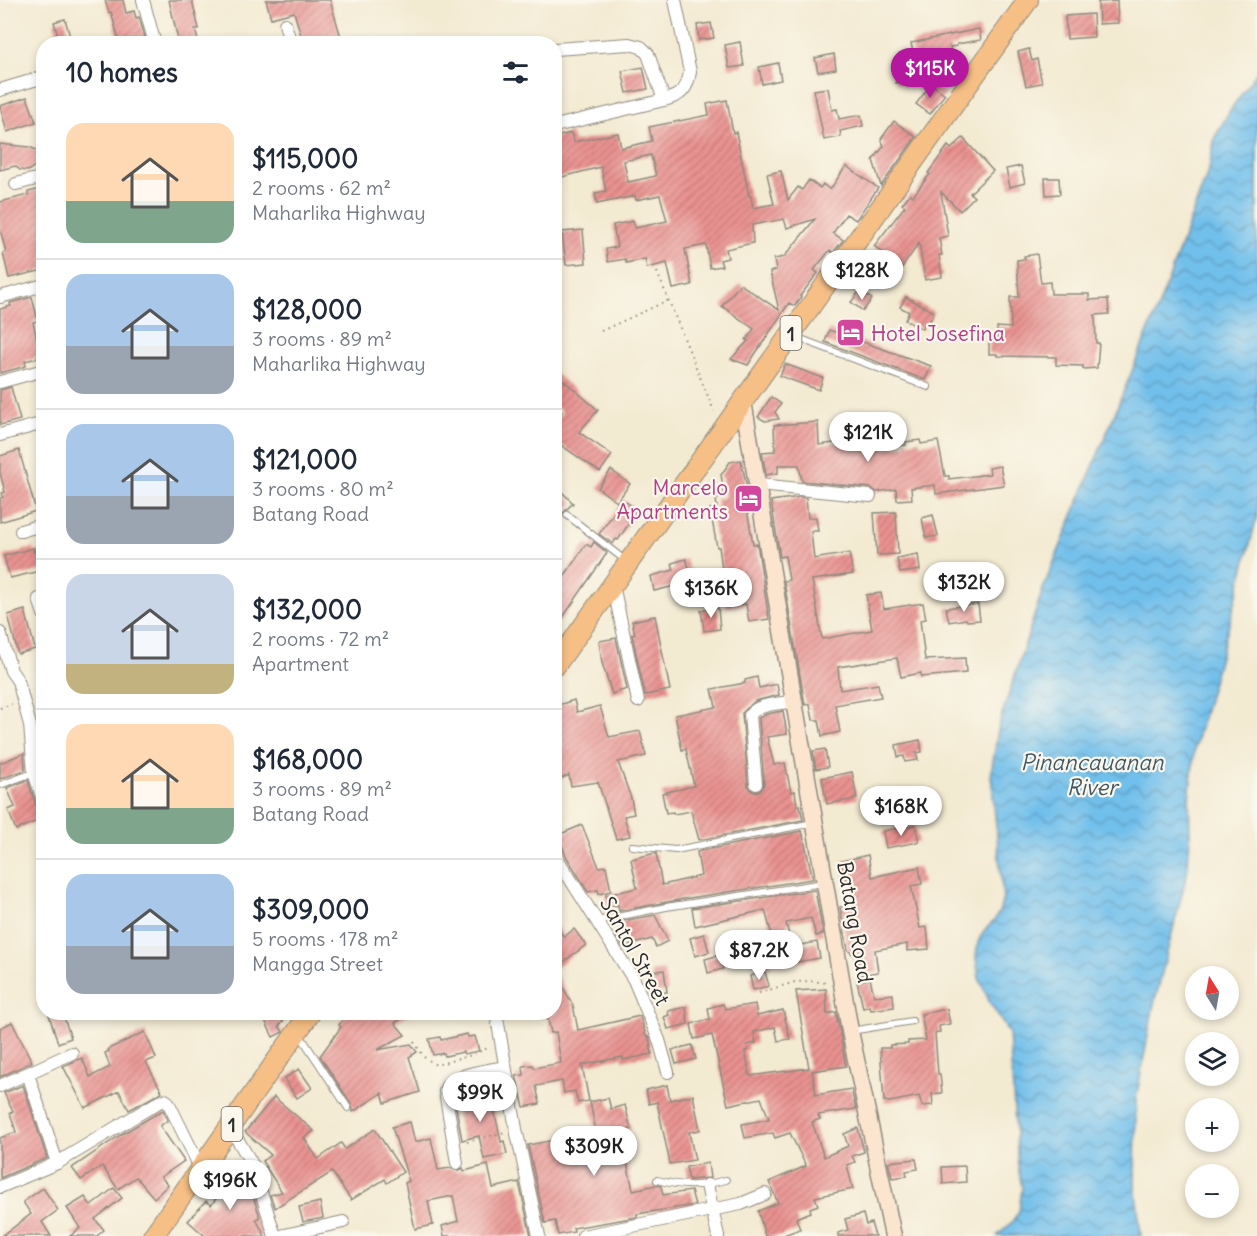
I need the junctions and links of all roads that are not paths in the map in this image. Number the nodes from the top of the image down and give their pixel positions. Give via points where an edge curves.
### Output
1 (143, 0) edge
2 (675, 0) edge
3 (1028, 0) edge
4 (285, 24) dead end
5 (151, 36) edge
6 (289, 36) edge
7 (562, 49) edge
8 (36, 79) edge
9 (0, 90) edge
10 (664, 100) junction
11 (562, 124) edge
12 (36, 179) edge
13 (16, 184) dead end
14 (36, 287) edge
15 (0, 297) edge
16 (790, 335) junction
17 (36, 372) edge
18 (0, 382) edge
19 (928, 387) dead end
20 (743, 401) junction
21 (36, 425) edge
22 (0, 435) edge
23 (759, 485) junction
24 (870, 496) dead end
25 (567, 515) dead end
26 (36, 526) edge
27 (21, 531) dead end
28 (629, 563) junction
29 (613, 585) junction
30 (0, 633) edge
31 (562, 656) edge
32 (638, 701) dead end
33 (795, 701) junction
34 (36, 747) edge
35 (36, 764) edge
36 (34, 773) junction
37 (36, 779) edge
38 (756, 783) dead end
39 (0, 785) edge
40 (816, 822) junction
41 (632, 846) dead end
42 (562, 866) edge
43 (825, 883) junction
44 (597, 921) junction
45 (306, 1020) edge
46 (497, 1020) edge
47 (912, 1021) dead end
48 (850, 1031) junction
49 (298, 1032) junction
50 (72, 1053) dead end
51 (504, 1067) junction
52 (668, 1072) dead end
53 (28, 1074) junction
54 (0, 1086) edge
55 (348, 1108) dead end
56 (230, 1126) junction
57 (57, 1162) junction
58 (457, 1163) dead end
59 (201, 1169) junction
60 (657, 1180) dead end
61 (726, 1180) dead end
62 (707, 1185) junction
63 (0, 1187) edge
64 (765, 1194) dead end
65 (713, 1209) junction
66 (343, 1222) dead end
67 (153, 1236) edge
68 (275, 1236) edge
69 (280, 1236) edge
70 (539, 1236) edge
71 (583, 1236) edge
72 (718, 1236) edge
73 (893, 1236) edge

1 - 5 street
2 - 10 street via 690,72 684,91
3 - 16 main road, 1
4 - 6 street
7 - 10 street via 629,44 641,47 648,54
8 - 9 street
10 - 11 street
12 - 13 street
14 - 15 street
16 - 19 lane
16 - 20 main road, 1
17 - 18 street
20 - 23 street, Batang Road
20 - 28 main road, 1
21 - 22 street
23 - 24 street
23 - 33 street, Batang Road
25 - 28 lane
26 - 27 street
28 - 29 main road, 1
29 - 31 main road, 1
29 - 32 street
30 - 34 street
33 - 38 street via 759,708 750,715
33 - 40 street, Batang Road
35 - 36 street
36 - 37 street
36 - 39 lane
40 - 41 lane via 676,850
40 - 43 street, Batang Road
42 - 44 street, Santol Street
43 - 44 lane
43 - 48 street, Batang Road
44 - 52 street, Santol Street via 634,981
45 - 49 main road, 1
46 - 51 street
47 - 48 lane
48 - 73 street, Batang Road
49 - 55 lane
49 - 56 main road, 1
50 - 53 street
51 - 58 street via 454,1078 446,1086
51 - 70 street
53 - 54 street
53 - 57 street
56 - 59 main road, 1
56 - 68 street via 252,1164
57 - 59 street via 165,1100
57 - 63 street
59 - 67 main road, 1
60 - 62 lane via 681,1186
61 - 62 lane
62 - 65 street
64 - 65 street
65 - 71 street
65 - 72 street
66 - 69 street

